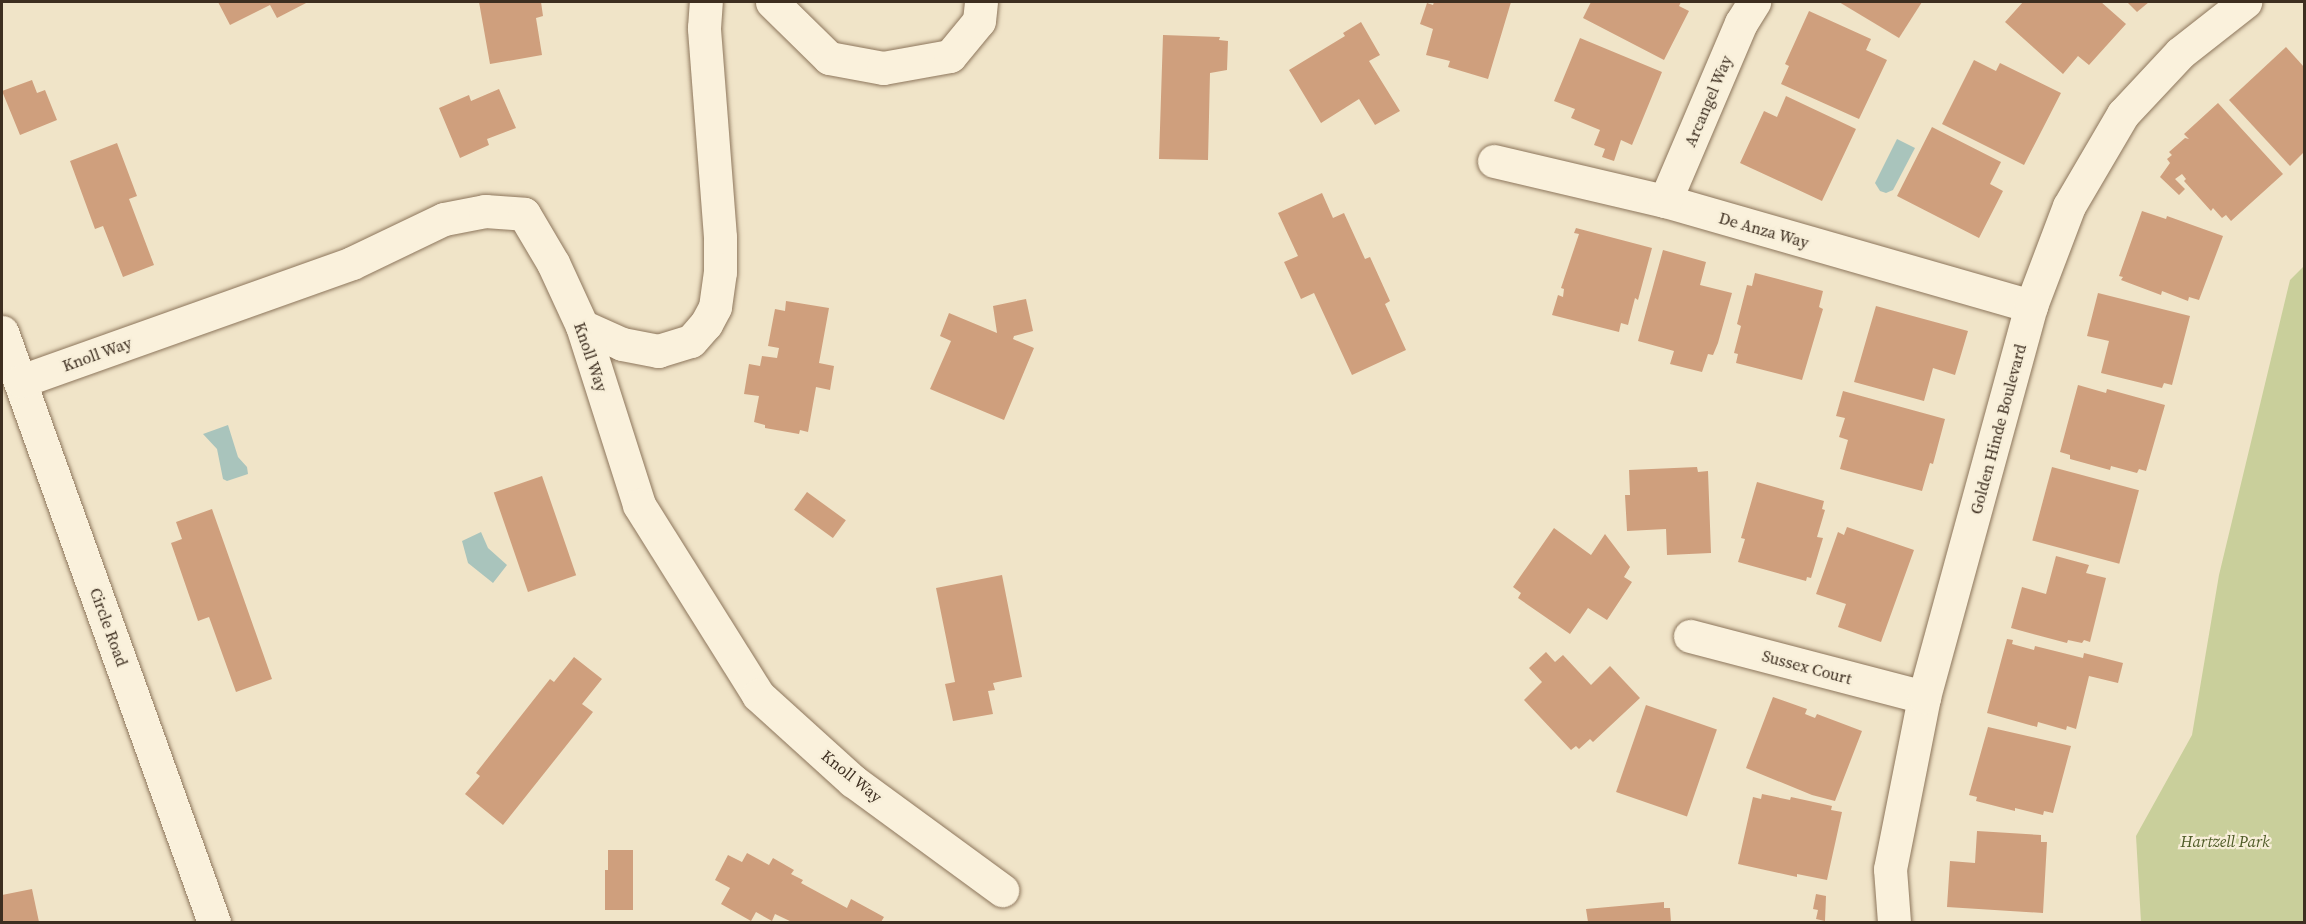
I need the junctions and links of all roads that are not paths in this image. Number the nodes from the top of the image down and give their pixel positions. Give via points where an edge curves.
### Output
1 (706, 2) edge
2 (772, 2) edge
3 (981, 2) edge
4 (1754, 2) edge
5 (2245, 2) edge
6 (1494, 161) dead end
7 (1665, 201) junction
8 (2031, 306) junction
9 (582, 326) junction
10 (2, 332) edge
11 (21, 381) junction
12 (1690, 636) dead end
13 (1924, 697) junction
14 (1002, 890) dead end
15 (214, 922) edge
16 (1894, 922) edge

1 - 9 street via 704,28 720,237 715,307 691,341 658,351 622,344
2 - 3 street via 830,58 883,69 950,56 979,21
4 - 7 street, Arcangel Way via 1741,23
5 - 8 street, Golden Hinde Boulevard via 2180,53 2123,114 2069,206
6 - 7 street, De Anza Way
7 - 8 street, De Anza Way
8 - 13 street, Golden Hinde Boulevard
9 - 11 street, Knoll Way via 553,263 524,214 485,211 444,219 352,263
9 - 14 street, Knoll Way via 639,505 758,695 853,781
10 - 11 street, Circle Road
11 - 15 street, Circle Road
12 - 13 street, Sussex Court
13 - 16 street, Golden Hinde Boulevard via 1890,869

